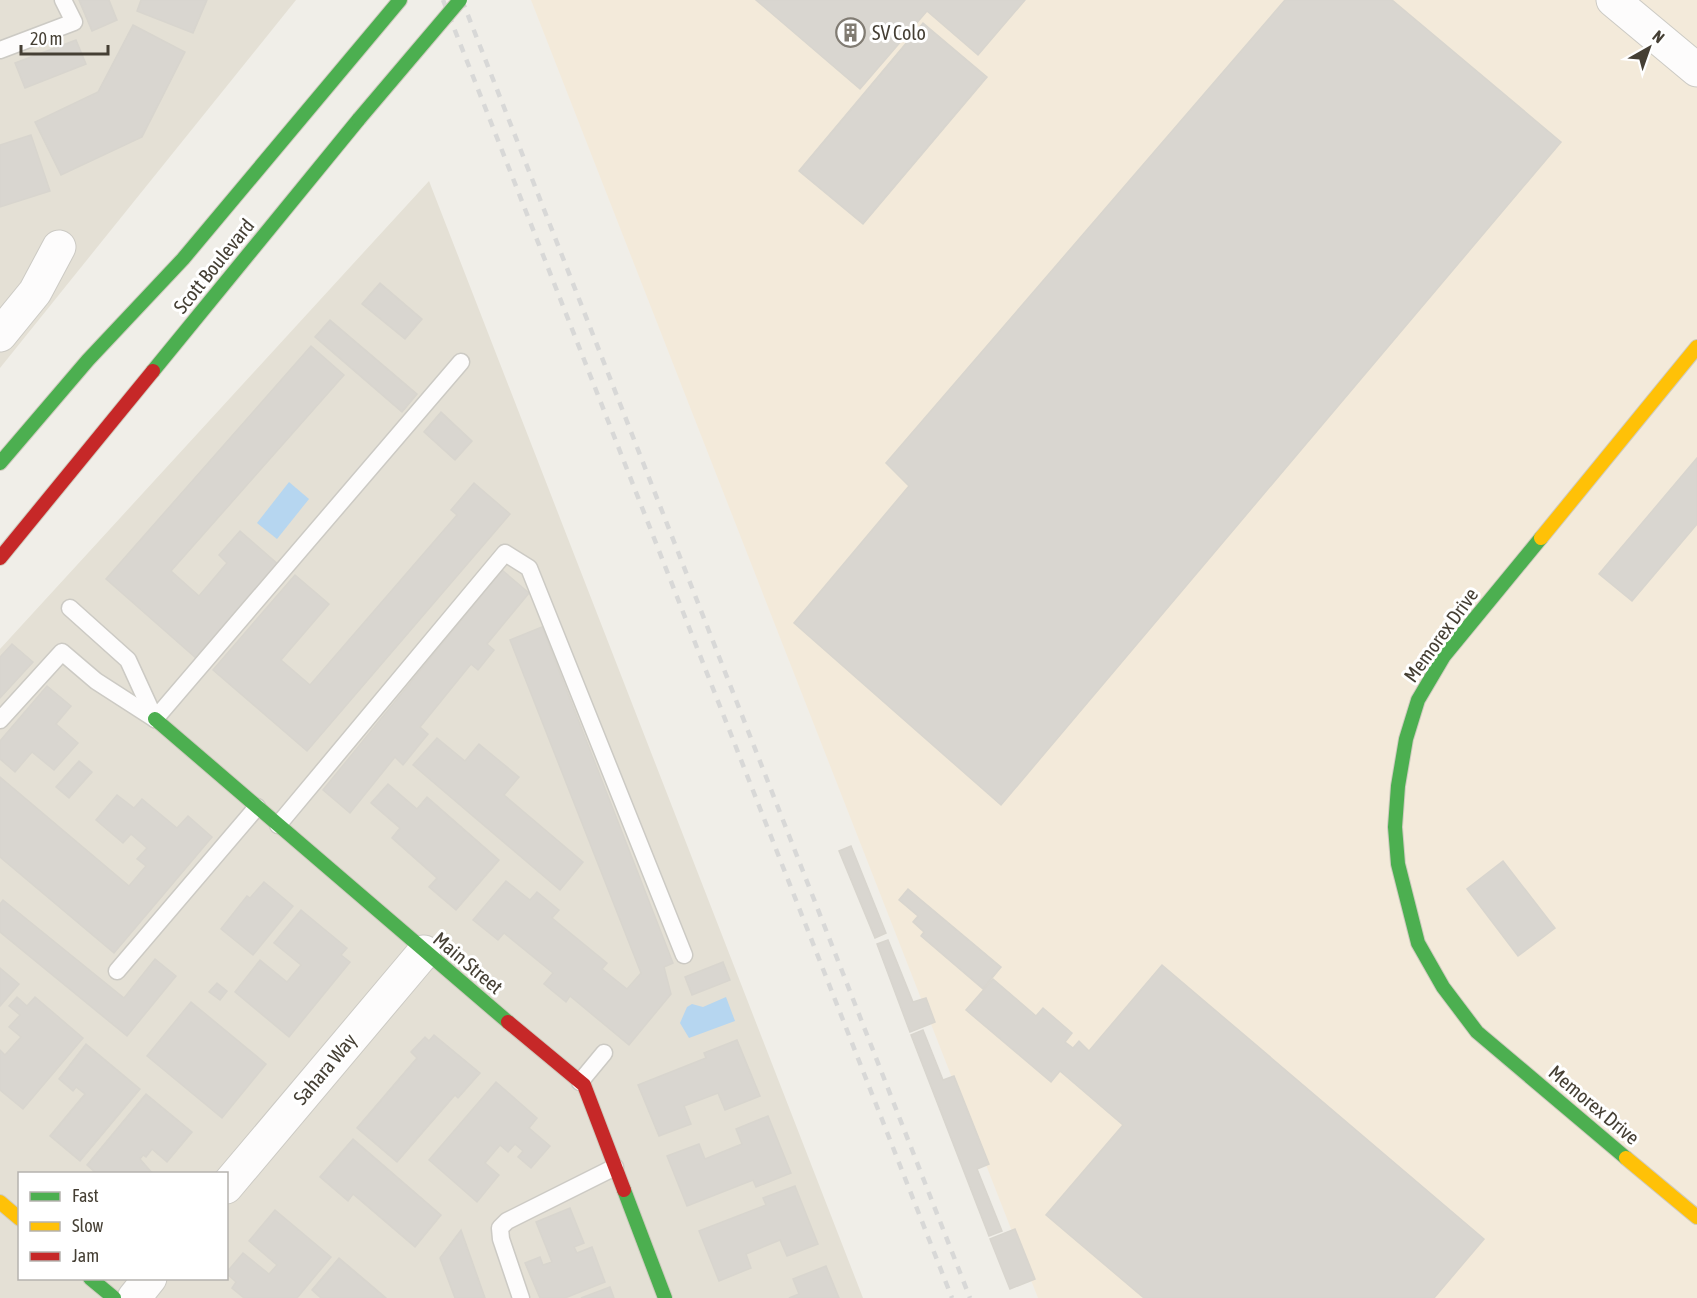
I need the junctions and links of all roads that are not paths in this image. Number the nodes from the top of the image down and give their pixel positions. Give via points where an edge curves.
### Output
1 (63, 0) edge
2 (400, 0) edge
3 (460, 0) edge
4 (1613, 0) edge
5 (0, 50) edge
6 (1697, 70) edge
7 (59, 247) dead end
8 (0, 335) edge
9 (1697, 347) edge
10 (461, 362) dead end
11 (0, 463) edge
12 (0, 558) edge
13 (70, 608) dead end
14 (0, 720) edge
15 (155, 720) junction
16 (257, 807) junction
17 (278, 825) junction
18 (424, 952) junction
19 (684, 955) dead end
20 (117, 971) dead end
21 (604, 1053) dead end
22 (580, 1082) junction
23 (615, 1167) junction
24 (228, 1185) edge
25 (0, 1202) edge
26 (18, 1217) edge
27 (1697, 1217) edge
28 (92, 1280) edge
29 (148, 1280) edge
30 (114, 1298) edge
31 (134, 1298) edge
32 (521, 1298) edge
33 (665, 1298) edge

1 - 5 lane via 74,22
2 - 11 street, Scott Boulevard via 183,259 88,360
3 - 12 street, Scott Boulevard, bridge
4 - 6 street
7 - 8 street via 35,292
9 - 27 street, Memorex Drive via 1444,656 1418,700 1406,739 1395,827 1398,864 1418,943 1443,987 1477,1032
10 - 15 lane
13 - 15 lane via 128,660
14 - 15 lane via 62,652 96,681
15 - 16 street, Main Street
16 - 17 street, Main Street
16 - 20 lane
17 - 18 street, Main Street
17 - 19 lane via 505,553 529,568
18 - 22 street, Main Street
18 - 24 street, Sahara Way
21 - 22 lane
22 - 23 street, Main Street
23 - 32 lane via 500,1228
23 - 33 street, Main Street
25 - 26 street
28 - 30 street
29 - 31 street

